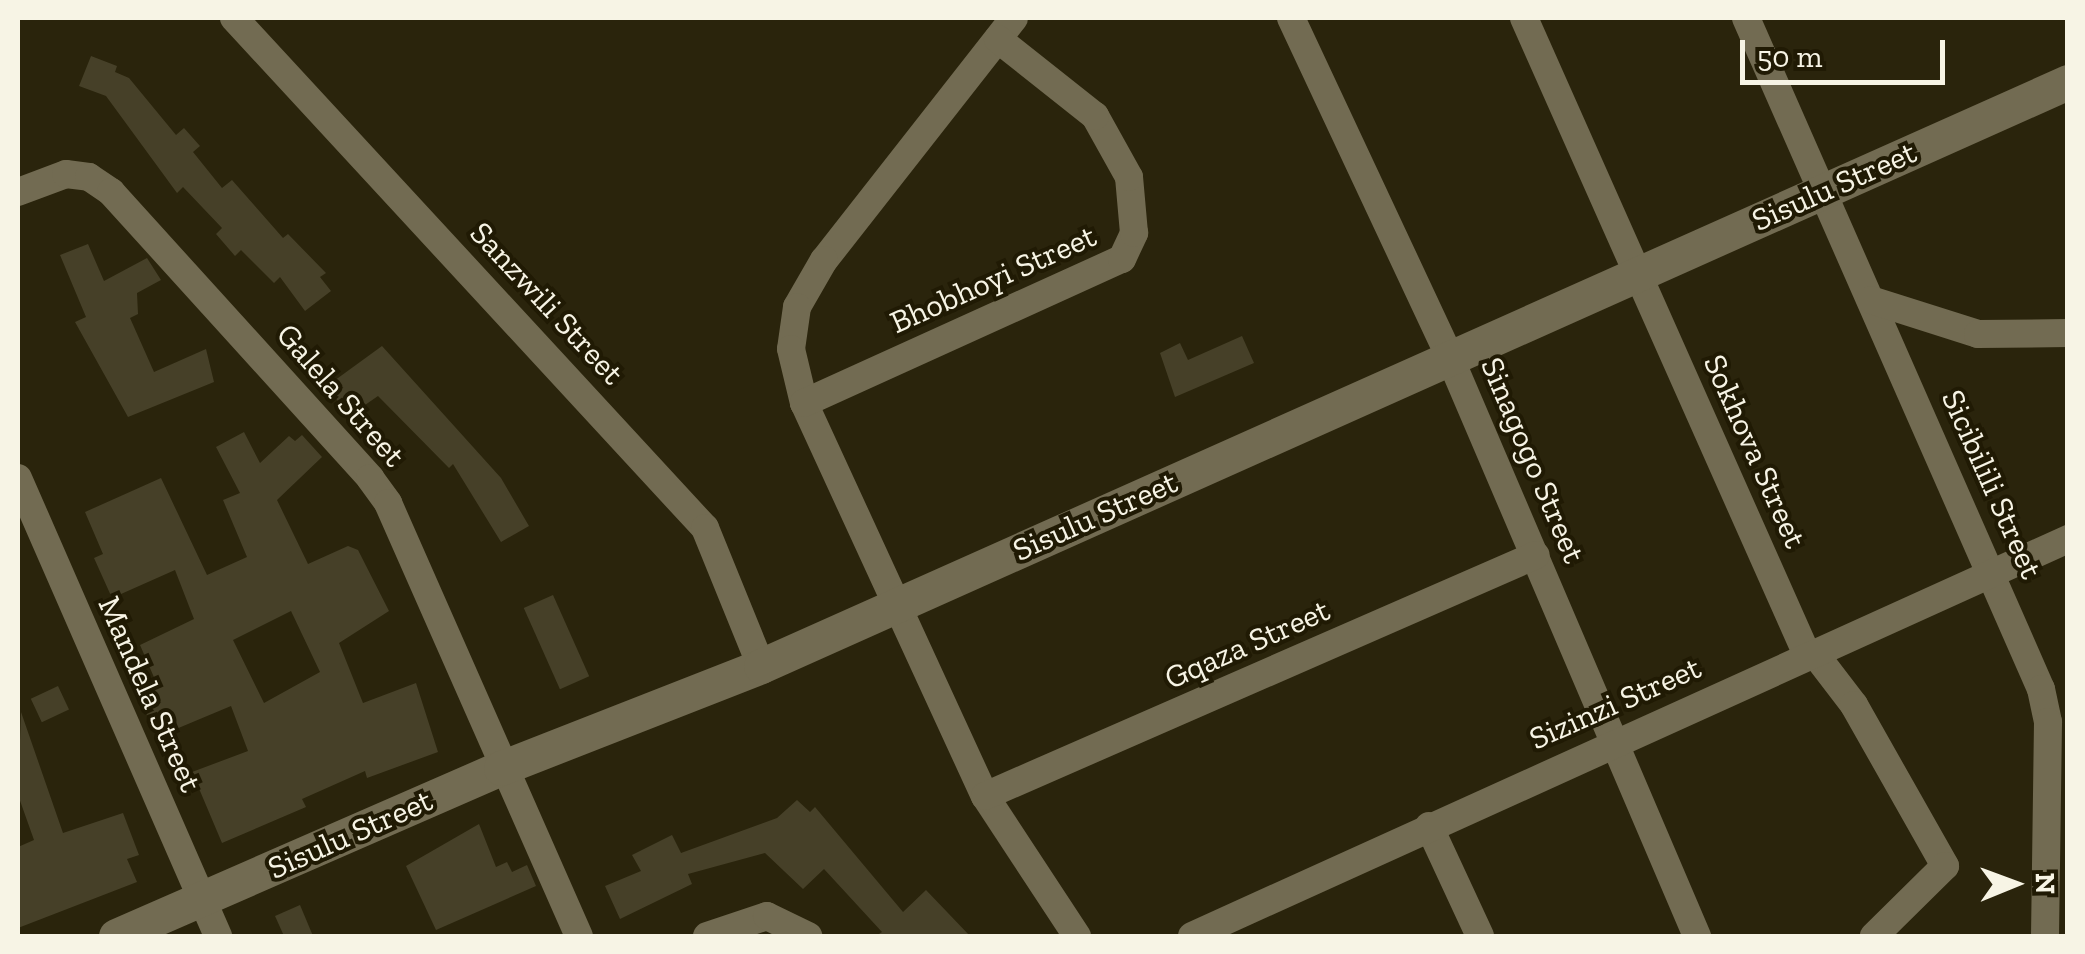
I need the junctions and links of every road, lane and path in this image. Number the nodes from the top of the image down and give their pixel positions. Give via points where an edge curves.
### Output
1 (234, 18) edge
2 (1291, 18) edge
3 (1524, 18) edge
4 (1746, 18) edge
5 (1006, 28) edge
6 (2068, 82) edge
7 (1823, 191) junction
8 (18, 192) edge
9 (1638, 273) junction
10 (1871, 300) junction
11 (2068, 333) edge
12 (1450, 358) junction
13 (804, 403) junction
14 (18, 478) edge
15 (2068, 539) edge
16 (1536, 556) junction
17 (1994, 572) junction
18 (898, 604) junction
19 (1811, 655) junction
20 (761, 666) junction
21 (1612, 741) junction
22 (502, 768) junction
23 (985, 796) junction
24 (1428, 826) junction
25 (202, 899) junction
26 (116, 936) edge
27 (218, 936) edge
28 (579, 936) edge
29 (707, 936) edge
30 (808, 936) edge
31 (1077, 936) edge
32 (1192, 936) edge
33 (1480, 936) edge
34 (1697, 936) edge
35 (1874, 936) edge
36 (2044, 936) edge

1 - 20 street, Sanzwili Street via 705,528
2 - 12 street, Sinagogo Street
3 - 9 street, Sokhova Street
4 - 7 street, Sicibilili Street
5 - 13 street via 809,284 791,327 794,376
5 - 13 street, Bhobhoyi Street via 1095,116 1129,177 1134,233 1122,260
6 - 7 street, Sisulu Street
7 - 9 street, Sisulu Street
7 - 10 street, Sicibilili Street
8 - 22 street, Galela Street via 66,174 89,177 111,192 370,478 388,502
9 - 12 street, Sisulu Street
9 - 19 street, Sokhova Street
10 - 11 street via 1978,334
10 - 17 street, Sicibilili Street
12 - 16 street, Sinagogo Street
12 - 18 street, Sisulu Street
13 - 18 street
14 - 25 street, Mandela Street
15 - 17 street, Sizinzi Street
16 - 21 street, Sinagogo Street
16 - 23 street, Gqaza Street
17 - 19 street, Sizinzi Street
17 - 36 street, Sicibilili Street via 2046,708
18 - 20 street, Sisulu Street
18 - 23 street
19 - 21 street, Sizinzi Street
19 - 35 street, Sokhova Street via 1854,705 1945,866
20 - 22 street, Sisulu Street
21 - 24 street, Sizinzi Street
21 - 34 street, Sinagogo Street
22 - 25 street, Sisulu Street
22 - 28 street, Galela Street
23 - 31 street
24 - 32 street, Sizinzi Street
24 - 33 street
25 - 26 street, Sisulu Street
25 - 27 street, Mandela Street
29 - 30 street via 767,916

